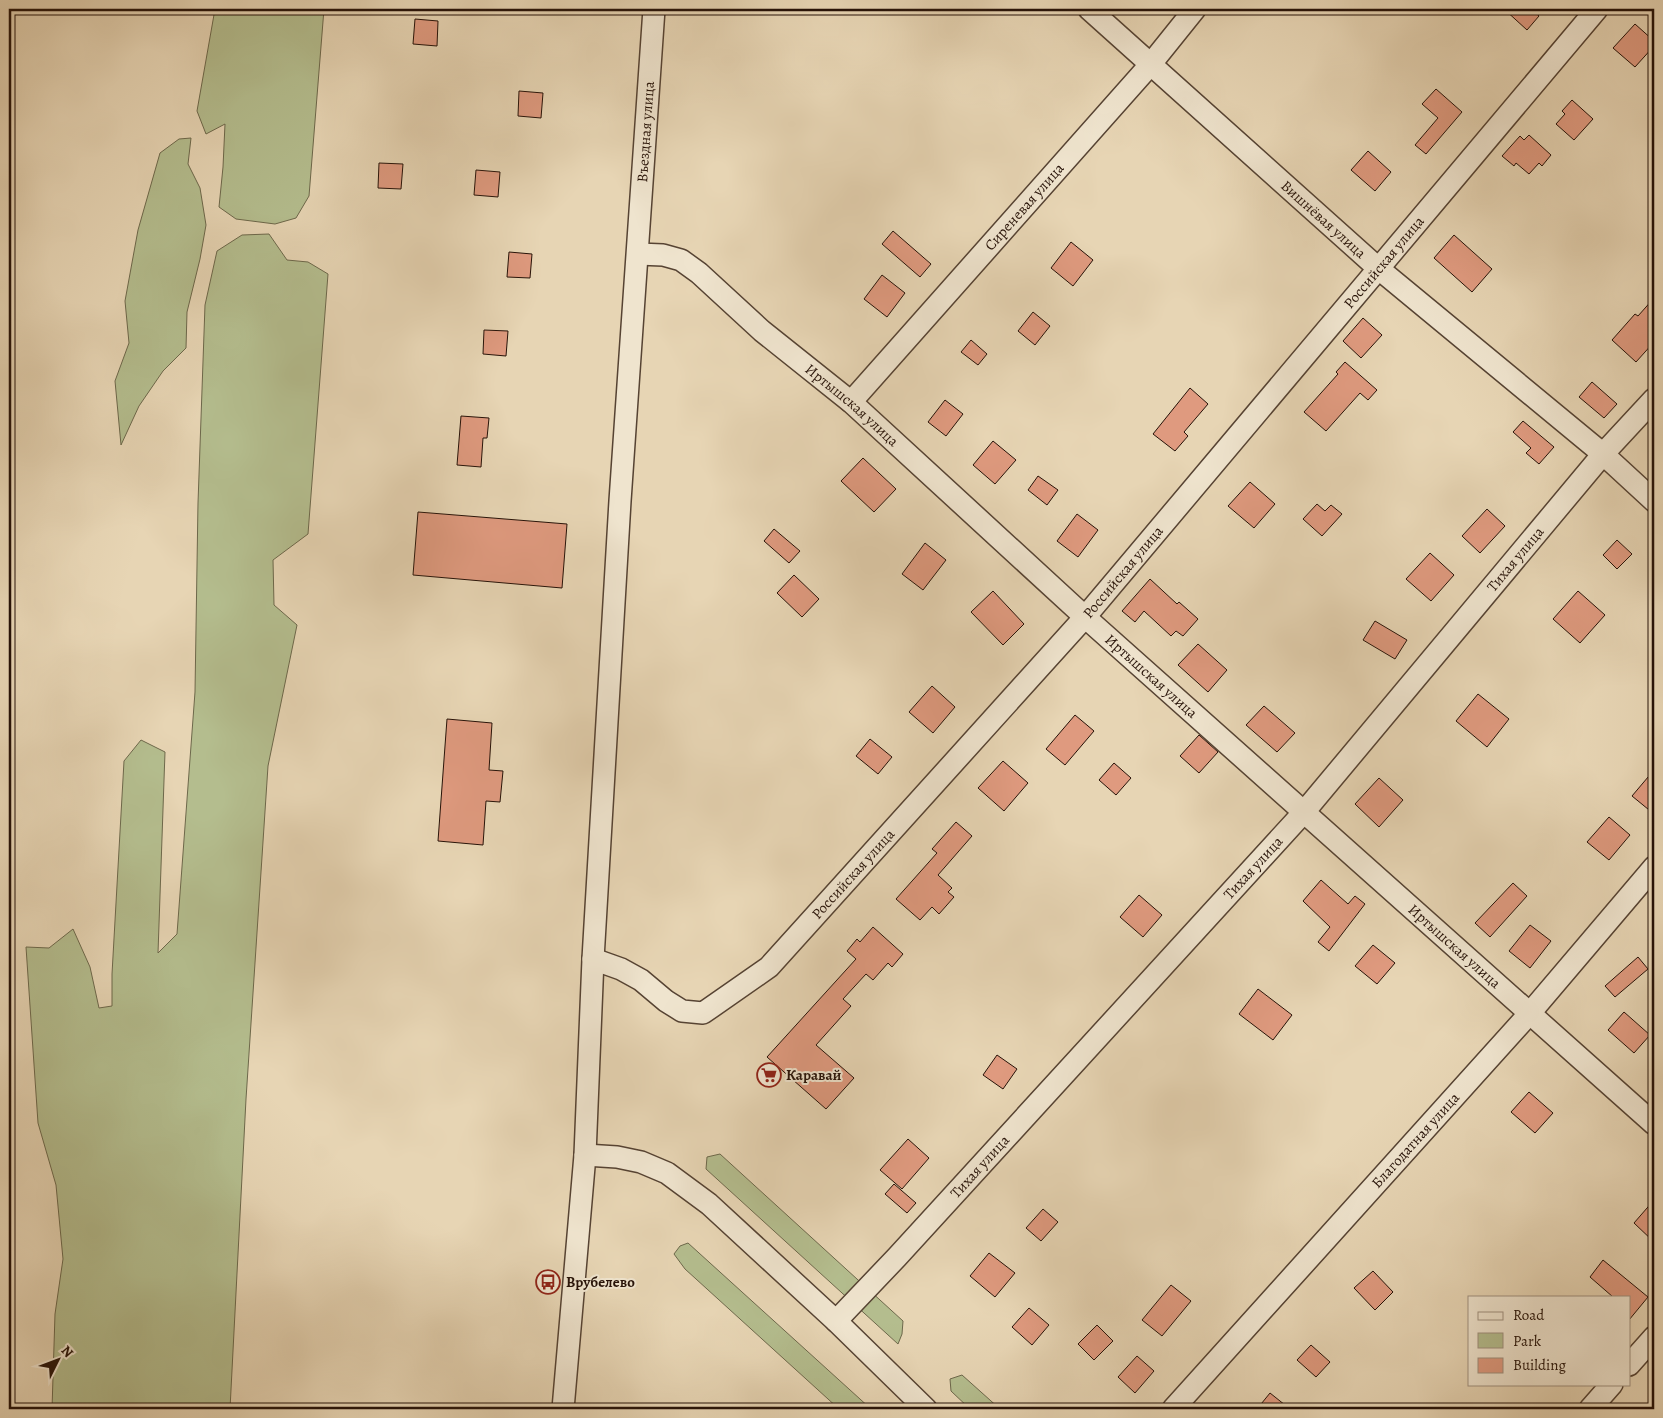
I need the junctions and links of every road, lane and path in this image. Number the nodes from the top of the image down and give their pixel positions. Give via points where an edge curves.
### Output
1 (654, 9) edge
2 (1089, 9) edge
3 (1195, 9) edge
4 (1597, 9) edge
5 (1150, 64) junction
6 (638, 254) junction
7 (1379, 269) junction
8 (1654, 399) edge
9 (851, 402) junction
10 (1603, 454) junction
11 (1654, 501) edge
12 (1085, 617) junction
13 (1304, 812) junction
14 (1654, 867) edge
15 (593, 959) junction
16 (1530, 1013) junction
17 (1654, 1124) edge
18 (585, 1155) junction
19 (836, 1321) junction
20 (1654, 1337) edge
21 (1630, 1364) edge
22 (1610, 1386) edge
23 (563, 1409) edge
24 (926, 1409) edge
25 (1173, 1409) edge
26 (1590, 1409) edge

1 - 6 street, Въездная улица
2 - 5 street, Вишнёвая улица
3 - 5 street, Сиреневая улица
4 - 7 street, Российская улица
5 - 7 street, Вишнёвая улица
5 - 9 street, Сиреневая улица
6 - 9 street, Иртышская улица via 681,260 762,331
6 - 15 street, Въездная улица
7 - 10 street, Вишнёвая улица
7 - 12 street, Российская улица
8 - 10 street, Тихая улица
9 - 12 street, Иртышская улица
10 - 11 street, Вишнёвая улица
10 - 13 street, Тихая улица
12 - 13 street, Иртышская улица
12 - 15 street, Российская улица via 769,967 703,1013 682,1011 641,980
13 - 16 street, Иртышская улица
13 - 19 street, Тихая улица
14 - 16 street, Благодатная улица
15 - 18 street, Въездная улица
16 - 17 street, Иртышская улица
16 - 25 street, Благодатная улица
18 - 19 street via 641,1162 667,1173 709,1204
18 - 23 street, Въездная улица
19 - 24 street
20 - 21 street
22 - 26 street

